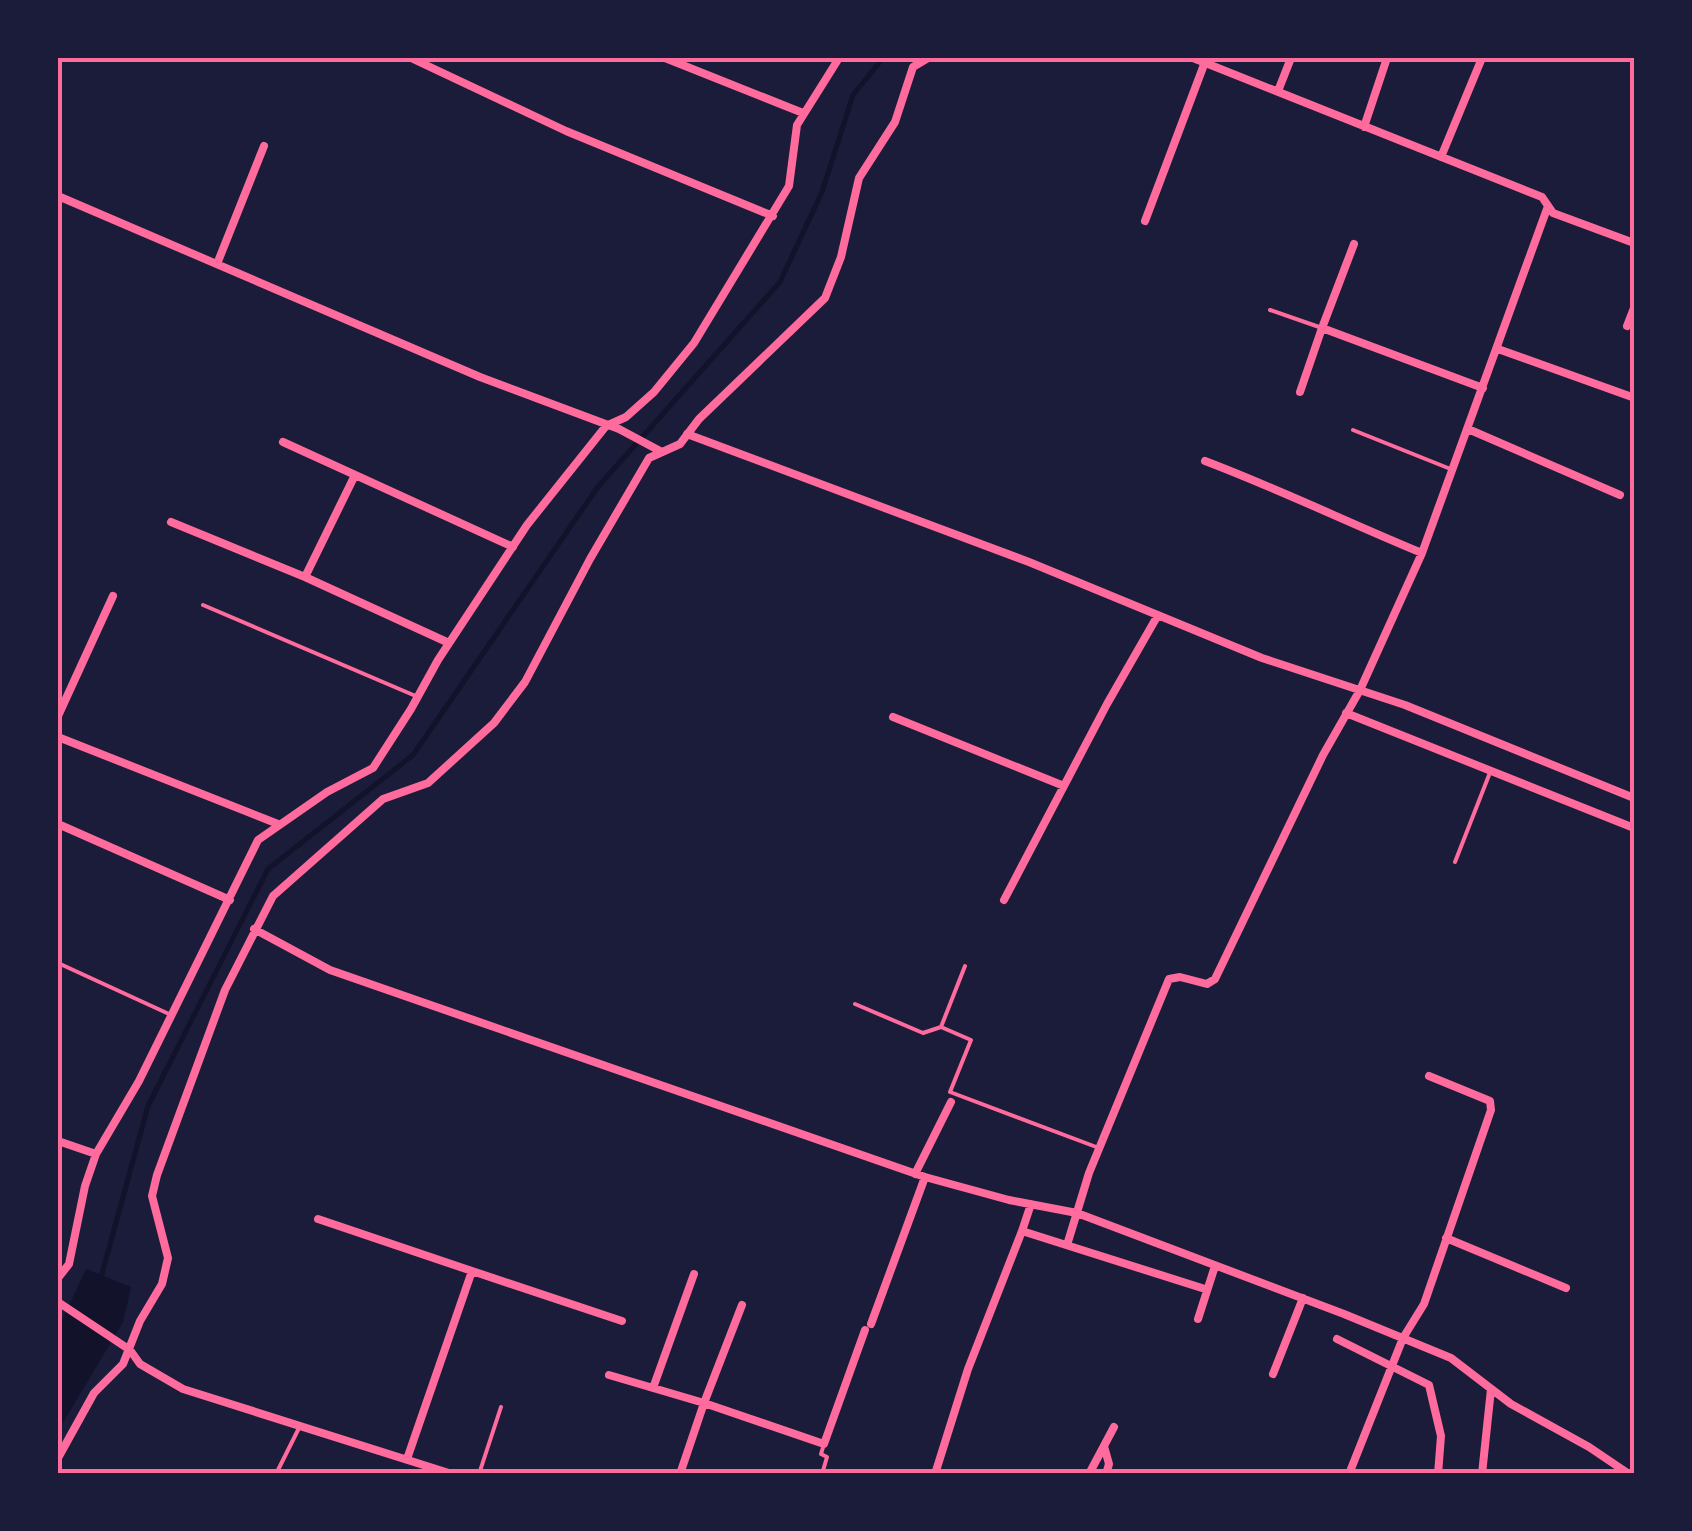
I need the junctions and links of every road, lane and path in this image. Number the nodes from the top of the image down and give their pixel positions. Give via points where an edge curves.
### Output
1 (411, 58) edge
2 (666, 58) edge
3 (839, 58) edge
4 (928, 58) edge
5 (1193, 58) edge
6 (1291, 58) edge
7 (1387, 58) edge
8 (1482, 58) edge
9 (1205, 62) junction
10 (1278, 91) junction
11 (803, 113) junction
12 (1364, 126) junction
13 (264, 146) dead end
14 (1441, 157) junction
15 (58, 196) edge
16 (1548, 206) junction
17 (773, 216) junction
18 (1145, 221) dead end
19 (1354, 244) dead end
20 (1634, 244) edge
21 (217, 264) junction
22 (1634, 308) edge
23 (1270, 310) dead end
24 (1627, 326) dead end
25 (1322, 328) junction
26 (1498, 349) junction
27 (1483, 388) junction
28 (1300, 392) dead end
29 (1632, 397) dead end
30 (606, 426) junction
31 (1468, 429) junction
32 (1353, 430) dead end
33 (687, 434) junction
34 (282, 442) dead end
35 (662, 452) junction
36 (1205, 461) dead end
37 (1453, 470) junction
38 (355, 475) junction
39 (1620, 494) dead end
40 (171, 522) dead end
41 (514, 547) junction
42 (1422, 553) junction
43 (305, 577) junction
44 (114, 596) dead end
45 (204, 605) dead end
46 (1158, 615) junction
47 (449, 642) junction
48 (1360, 690) junction
49 (418, 698) junction
50 (1346, 712) junction
51 (58, 716) edge
52 (892, 717) dead end
53 (58, 737) edge
54 (1492, 770) junction
55 (1064, 786) junction
56 (1634, 798) edge
57 (58, 824) edge
58 (278, 824) junction
59 (1634, 828) edge
60 (1455, 862) dead end
61 (230, 900) junction
62 (1004, 900) dead end
63 (254, 929) junction
64 (58, 963) edge
65 (965, 966) dead end
66 (855, 1004) dead end
67 (169, 1014) junction
68 (941, 1027) junction
69 (1429, 1076) dead end
70 (950, 1102) dead end
71 (58, 1141) edge
72 (1099, 1148) junction
73 (96, 1154) junction
74 (915, 1174) junction
75 (926, 1177) junction
76 (1031, 1204) junction
77 (1077, 1213) junction
78 (318, 1219) dead end
79 (1022, 1231) junction
80 (1446, 1238) junction
81 (1067, 1245) junction
82 (1215, 1266) junction
83 (472, 1271) junction
84 (694, 1274) dead end
85 (58, 1278) edge
86 (1566, 1288) dead end
87 (1205, 1289) junction
88 (1303, 1298) junction
89 (59, 1303) edge
90 (742, 1306) dead end
91 (1198, 1319) dead end
92 (622, 1321) dead end
93 (1403, 1338) junction
94 (1337, 1340) dead end
95 (130, 1350) junction
96 (1392, 1367) junction
97 (1272, 1374) dead end
98 (609, 1375) dead end
99 (653, 1388) junction
100 (1491, 1389) junction
101 (704, 1403) junction
102 (501, 1407) dead end
103 (300, 1426) junction
104 (1114, 1427) dead end
105 (824, 1444) junction
106 (1104, 1446) junction
107 (58, 1458) edge
108 (407, 1459) junction
109 (276, 1474) edge
110 (452, 1474) edge
111 (479, 1474) edge
112 (680, 1474) edge
113 (822, 1474) edge
114 (936, 1474) edge
115 (1089, 1474) edge
116 (1106, 1474) edge
117 (1350, 1474) edge
118 (1438, 1474) edge
119 (1482, 1474) edge
120 (1629, 1474) edge

1 - 17 street
2 - 11 street
3 - 11 street
4 - 33 street via 913,67 895,122 859,178 826,298
5 - 9 street
6 - 10 street
7 - 12 street
8 - 14 street
9 - 10 street
9 - 18 street
10 - 12 street
11 - 17 street via 790,186
12 - 14 street
13 - 21 street
14 - 16 street via 1542,197
15 - 21 street
16 - 20 street
16 - 26 street
17 - 30 street via 694,343 654,392 626,418
19 - 25 street
21 - 30 street
22 - 24 street
23 - 25 lane
25 - 27 street
25 - 28 street
26 - 27 street
26 - 29 street
27 - 31 street
30 - 35 street
30 - 41 street
31 - 37 street
31 - 39 street
32 - 37 lane
33 - 35 street
33 - 46 street
34 - 38 street
35 - 63 street via 649,458 525,682 494,723 428,783 383,799 274,896
36 - 42 street
37 - 42 street
38 - 41 street
38 - 43 street
40 - 43 street
41 - 47 street
42 - 48 street
43 - 47 street
44 - 51 street
45 - 49 lane
46 - 48 street
46 - 55 street
47 - 49 street
48 - 50 street
48 - 56 street
49 - 58 street via 373,768
50 - 54 street
50 - 72 street via 1215,979 1169,979
52 - 55 street
53 - 58 street
54 - 59 street
54 - 60 lane
55 - 62 street
57 - 61 street
58 - 61 street via 258,840
61 - 67 street
63 - 74 street via 330,970
63 - 95 street via 224,990 157,1174 152,1196 168,1258
64 - 67 lane
65 - 68 lane
66 - 68 lane via 924,1032
67 - 73 street
68 - 72 lane via 970,1040 950,1092
69 - 80 street via 1492,1106
70 - 74 street
71 - 73 street
72 - 77 street
73 - 85 street via 69,1264
74 - 75 street
75 - 76 street
75 - 105 street
76 - 77 street
76 - 79 street
77 - 81 street
77 - 82 street
78 - 83 street
79 - 81 street
79 - 114 street
80 - 86 street
80 - 93 street via 1424,1304
81 - 87 street
82 - 87 street
82 - 88 street
83 - 92 street
83 - 108 street
84 - 99 street
87 - 91 street
88 - 93 street
88 - 97 street
89 - 95 street
90 - 101 street
93 - 96 street
93 - 100 street via 1451,1358
94 - 96 street
95 - 103 street via 140,1364 183,1389
95 - 107 street via 94,1392
96 - 117 street
96 - 118 street via 1429,1386 1441,1436
98 - 99 street
99 - 101 street
100 - 119 street
100 - 120 street
101 - 105 street
101 - 112 street
102 - 111 lane
103 - 108 street
103 - 109 lane
104 - 106 street
105 - 113 lane
106 - 115 street
106 - 116 street
108 - 110 street

